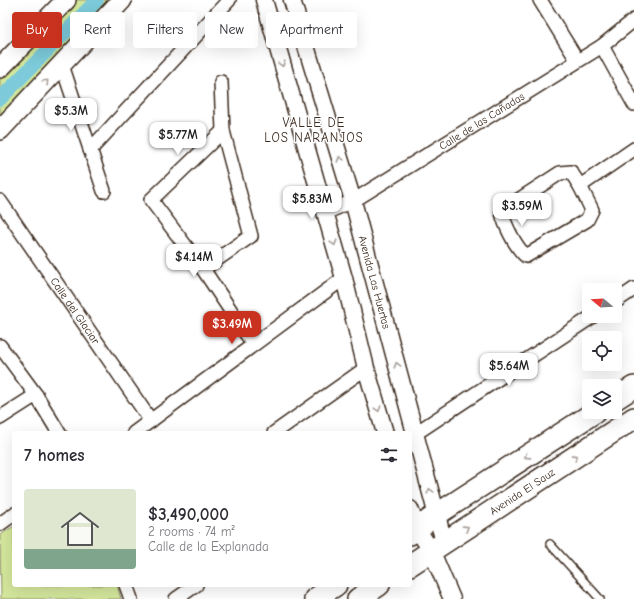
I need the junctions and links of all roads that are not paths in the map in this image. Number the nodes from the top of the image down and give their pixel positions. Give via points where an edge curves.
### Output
1 (66, 0) edge
2 (122, 0) edge
3 (229, 0) edge
4 (264, 0) edge
5 (292, 0) edge
6 (540, 0) edge
7 (634, 20) edge
8 (602, 46) junction
9 (577, 60) junction
10 (62, 65) junction
11 (0, 68) edge
12 (221, 82) dead end
13 (634, 104) edge
14 (0, 130) edge
15 (223, 131) junction
16 (634, 149) edge
17 (90, 150) junction
18 (580, 186) junction
19 (104, 191) dead end
20 (0, 201) edge
21 (353, 201) junction
22 (325, 213) junction
23 (203, 269) junction
24 (344, 278) junction
25 (634, 289) edge
26 (622, 297) edge
27 (582, 323) edge
28 (254, 344) junction
29 (0, 346) edge
30 (366, 368) junction
31 (634, 387) edge
32 (36, 395) junction
33 (622, 395) edge
34 (0, 418) edge
35 (634, 418) edge
36 (584, 419) edge
37 (151, 422) junction
38 (58, 431) edge
39 (137, 431) edge
40 (277, 431) edge
41 (384, 431) edge
42 (411, 431) edge
43 (412, 436) edge
44 (12, 515) edge
45 (436, 515) junction
46 (0, 524) edge
47 (413, 531) edge
48 (550, 544) dead end
49 (438, 546) junction
50 (412, 564) edge
51 (127, 587) edge
52 (193, 587) edge
53 (333, 587) edge
54 (376, 587) edge
55 (131, 599) edge
56 (176, 599) edge
57 (315, 599) edge
58 (358, 599) edge
59 (452, 599) edge
60 (600, 599) edge

1 - 11 main road
2 - 10 main road
3 - 17 street
4 -> 22 street
21 -> 5 street, Avenida Las Huertas
6 - 9 street
7 - 8 street, Calle de las Cañadas
8 - 9 street, Calle de las Cañadas
8 - 13 street
9 - 21 street, Calle de las Cañadas
14 -> 10 main road
10 - 17 street
12 - 15 street
15 - 23 street via 251,236
15 - 23 street via 151,200
16 - 18 street
17 - 19 street
18 - 18 street via 592,210 587,220 526,256 521,252 503,219 502,212 560,173 571,172
20 - 37 street, Calle del Glaciar
21 - 22 street, Calle de las Cañadas
42 -> 21 street, Avenida Las Huertas
22 -> 24 street
23 - 28 street
24 - 28 street
24 - 30 street
25 - 26 street
27 - 43 street
28 - 37 street
29 - 32 street
30 - 40 street
30 -> 41 street
31 - 33 main road
32 - 34 street
32 - 38 street
49 -> 35 main road, Avenida El Sauz
36 -> 45 main road
37 - 39 street
45 -> 43 street, Avenida Las Huertas
44 - 46 street
45 - 47 main road
45 - 49 street, Avenida Las Huertas
47 - 49 street
48 - 60 lane
49 - 50 main road, Avenida El Sauz
49 - 59 street
51 - 55 street
52 - 56 street
53 - 57 main road
54 - 58 main road

